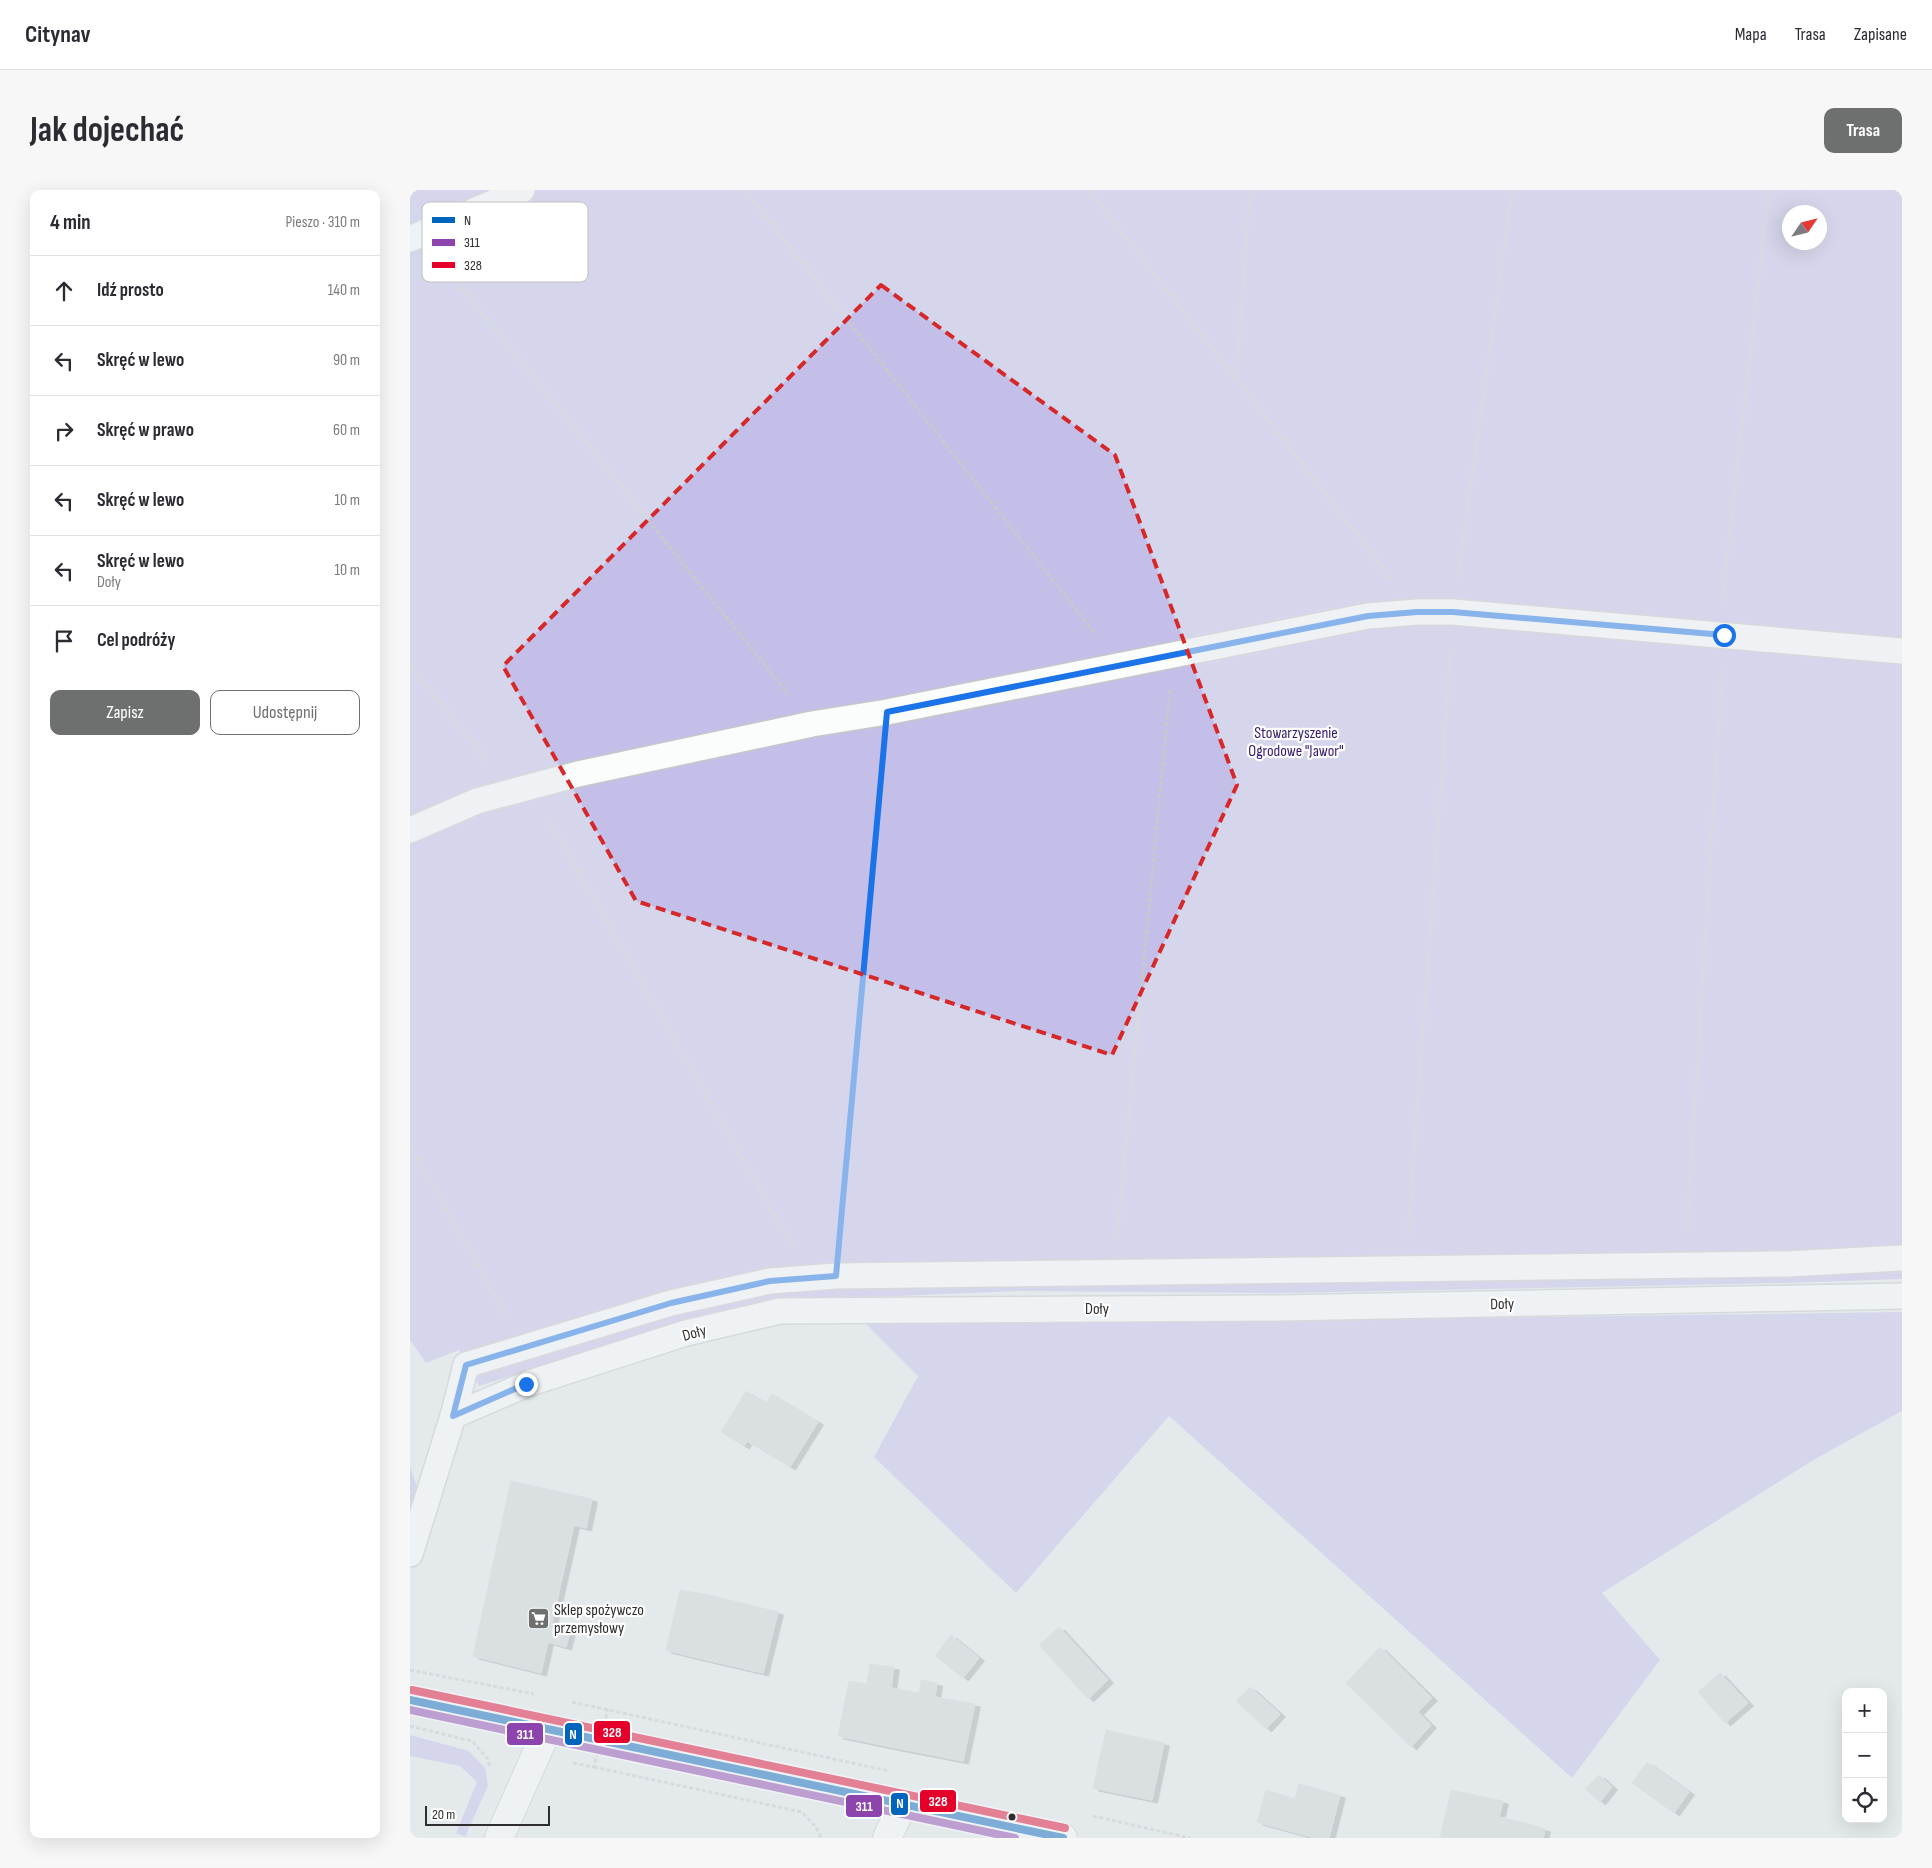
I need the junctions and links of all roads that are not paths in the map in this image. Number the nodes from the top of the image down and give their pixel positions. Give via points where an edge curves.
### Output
1 (522, 190) edge
2 (495, 202) edge
3 (1902, 651) edge
4 (410, 830) edge
5 (1902, 1258) edge
6 (1902, 1296) edge
7 (453, 1416) junction
8 (410, 1554) edge
9 (548, 1728) dead end
10 (499, 1838) edge
11 (887, 1838) edge
12 (1063, 1838) edge

1 - 2 lane
3 - 4 lane via 1453,612 1368,616 887,712 812,724 578,774 477,801
5 - 7 lane via 1787,1264 836,1276 770,1281 671,1303 466,1365
6 - 7 lane, Doły via 1280,1308 780,1311 686,1333 526,1384
7 - 8 lane
9 - 10 street
11 - 12 street via 903,1804

